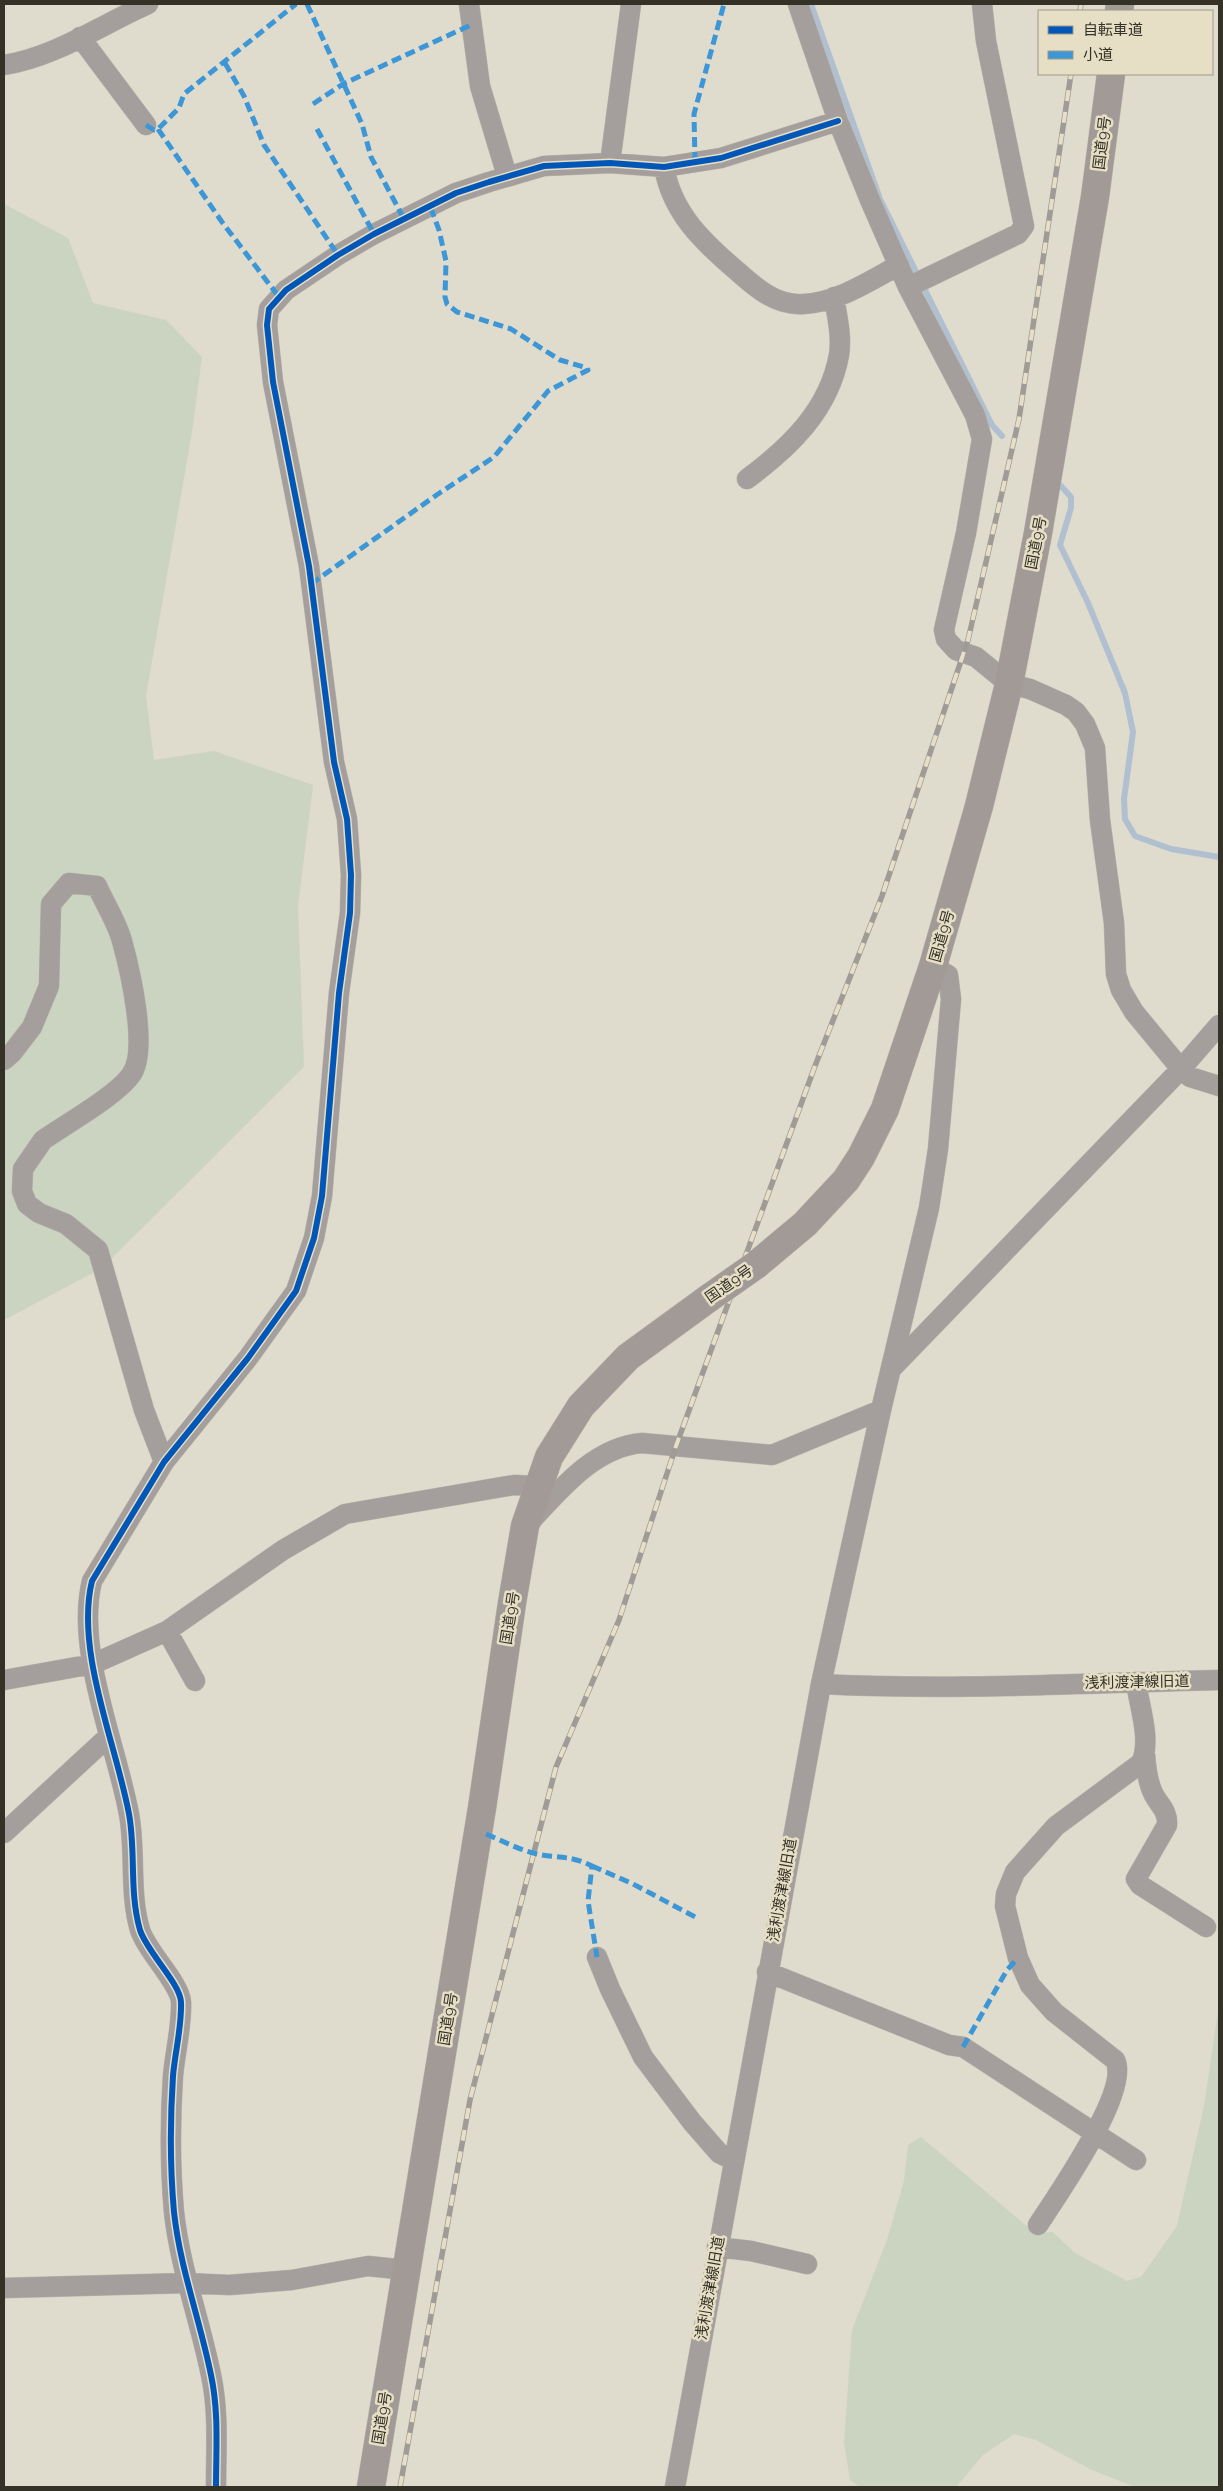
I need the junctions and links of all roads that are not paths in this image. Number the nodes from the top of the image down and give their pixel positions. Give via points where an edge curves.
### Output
1 (148, 4) edge
2 (469, 4) edge
3 (631, 4) edge
4 (798, 4) edge
5 (982, 4) edge
6 (80, 38) junction
7 (4, 65) edge
8 (1111, 75) edge
9 (838, 121) junction
10 (146, 125) dead end
11 (610, 163) junction
12 (664, 167) junction
13 (507, 176) junction
14 (899, 265) junction
15 (916, 283) junction
16 (834, 297) junction
17 (747, 480) dead end
18 (1009, 684) junction
19 (933, 966) junction
20 (1219, 1025) edge
21 (4, 1060) edge
22 (1181, 1070) junction
23 (1219, 1086) edge
24 (892, 1367) junction
25 (881, 1410) junction
26 (164, 1462) junction
27 (538, 1486) junction
28 (525, 1526) junction
29 (167, 1631) junction
30 (93, 1664) junction
31 (4, 1680) edge
32 (1219, 1680) edge
33 (195, 1682) dead end
34 (1136, 1682) junction
35 (821, 1684) junction
36 (109, 1736) junction
37 (1145, 1755) junction
38 (4, 1833) edge
39 (1206, 1927) dead end
40 (597, 1957) dead end
41 (767, 1972) junction
42 (1096, 2133) junction
43 (733, 2160) junction
44 (1136, 2160) dead end
45 (1038, 2225) dead end
46 (717, 2247) junction
47 (807, 2264) dead end
48 (406, 2270) junction
49 (187, 2283) junction
50 (4, 2288) edge
51 (216, 2487) edge
52 (371, 2487) edge
53 (675, 2487) edge

1 - 6 street
2 - 13 street via 480,86
3 - 11 street
4 - 9 street
5 - 15 street via 986,41 1024,226 1018,234
6 - 7 street via 57,49
6 - 10 street
8 - 18 highway, 国道9号 via 1095,197
9 - 12 street via 721,158
9 - 14 street
11 - 12 street
11 - 13 street via 544,166
12 - 16 street via 670,191 697,236 756,289 784,302 797,304
13 - 26 street via 456,193 374,234 286,290 269,309 267,325 273,382 309,566 334,762 347,819 350,913 339,993 322,1196 314,1238 296,1291 248,1358
14 - 15 street
14 - 16 street
15 - 18 street via 975,415 982,439 966,533 944,630 946,639 956,650 976,657
16 - 17 street via 840,329 838,355 816,412 781,454
18 - 19 highway, 国道9号 via 979,806
18 - 22 street via 1030,689 1066,705 1076,712 1090,735 1095,748 1100,820 1114,923 1116,974 1134,1012
19 - 24 street via 948,975 951,999 938,1149 929,1208
19 - 27 highway, 国道9号, bridge via 885,1109 846,1180 805,1224 756,1265 628,1357 581,1406 553,1450
20 - 22 street
21 - 26 street via 32,1027 49,986 51,904 69,883 96,886 122,940 140,1033 139,1049 133,1073 120,1087 43,1140 33,1152 23,1169 22,1191 27,1204 39,1213 66,1224 98,1250 144,1410
22 - 23 street via 1190,1077
22 - 24 street
24 - 25 street
25 - 28 street via 772,1454 629,1444 573,1477
25 - 35 street
26 - 30 street via 92,1581 86,1619
27 - 28 highway, 国道9号
27 - 29 street via 514,1485 345,1514 283,1550
28 - 48 highway, 国道9号
29 - 30 street
29 - 33 street
30 - 31 street
30 - 36 street
32 - 34 street, 浅利渡津線旧道
34 - 35 street, 浅利渡津線旧道 via 875,1687
34 - 37 street
35 - 41 street, 浅利渡津線旧道
36 - 38 street
36 - 49 street via 129,1814 136,1917 144,1942 182,2000 173,2075 171,2138 174,2213
37 - 39 street via 1154,1795 1168,1816 1167,1824 1136,1879
37 - 42 street via 1131,1773 1056,1826 1015,1872 1006,1894 1005,1906 1018,1958 1030,1985 1054,2012 1119,2066 1118,2077
40 - 43 street via 643,2057 719,2153
41 - 42 street via 948,2045 963,2047
41 - 43 street, 浅利渡津線旧道
42 - 44 street
42 - 45 street
43 - 46 street, 浅利渡津線旧道
46 - 47 street
46 - 53 street, 浅利渡津線旧道
48 - 49 street via 368,2266 292,2280
48 - 52 highway, 国道9号
49 - 50 street
49 - 51 street via 211,2376 216,2412

